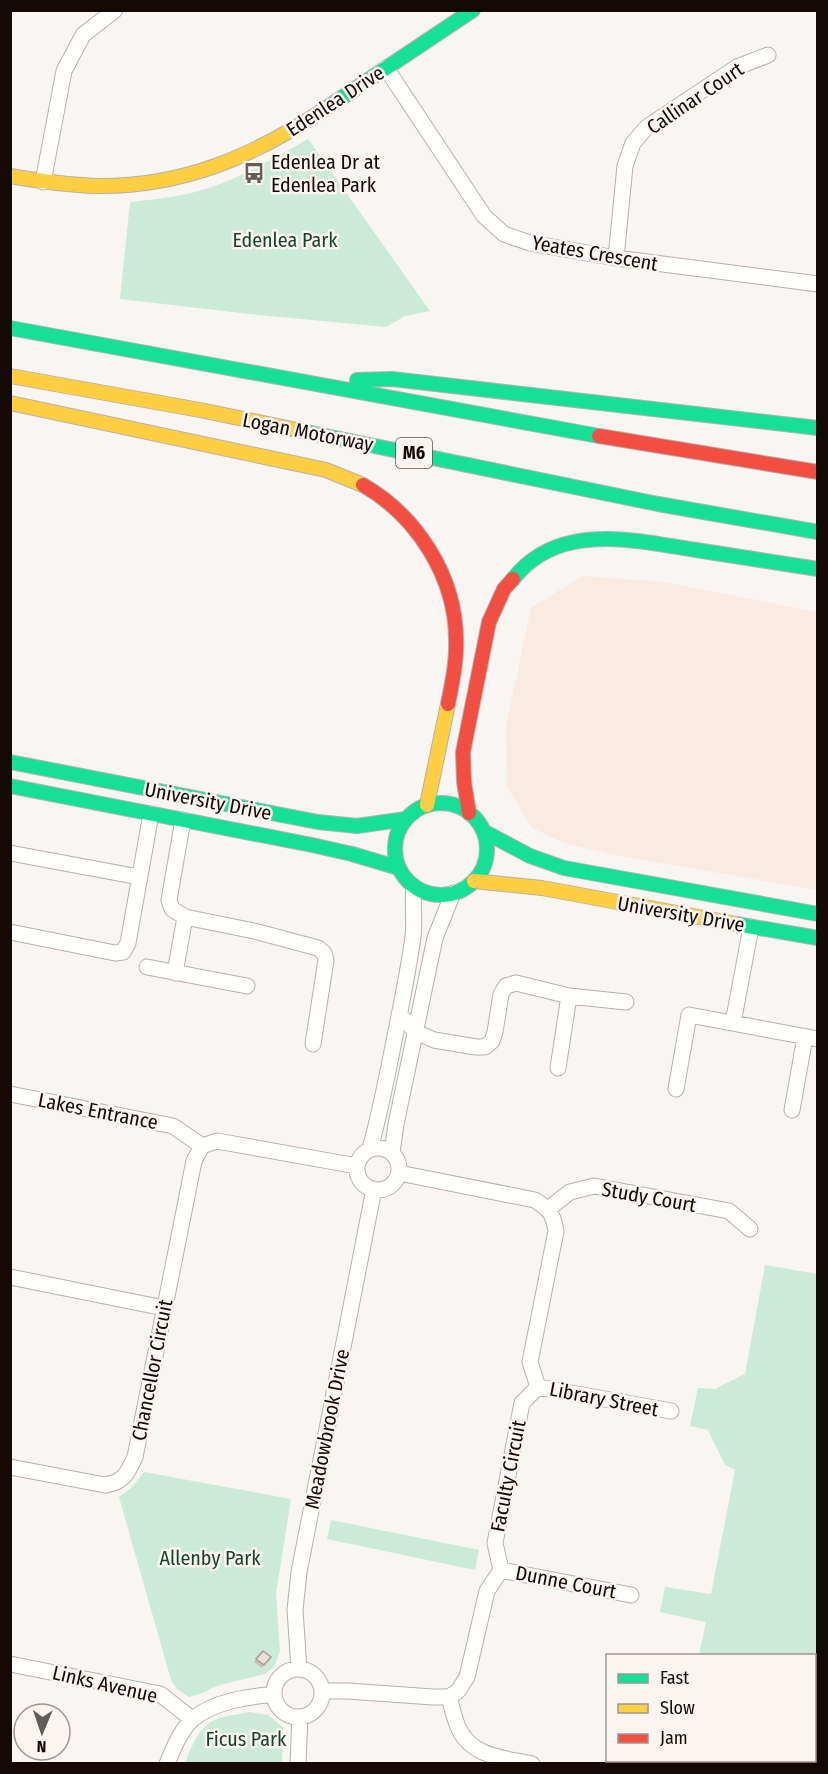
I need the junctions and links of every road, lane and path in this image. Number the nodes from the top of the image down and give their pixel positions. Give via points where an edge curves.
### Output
1 (116, 10) edge
2 (472, 10) edge
3 (768, 55) dead end
4 (386, 68) junction
5 (10, 176) edge
6 (43, 182) junction
7 (616, 258) junction
8 (818, 284) edge
9 (10, 328) edge
10 (10, 376) edge
11 (302, 382) junction
12 (10, 403) edge
13 (818, 428) edge
14 (818, 472) edge
15 (818, 532) edge
16 (818, 569) edge
17 (10, 762) edge
18 (10, 786) edge
19 (427, 805) junction
20 (469, 813) junction
21 (151, 814) junction
22 (406, 819) junction
23 (183, 820) junction
24 (483, 831) junction
25 (10, 853) edge
26 (399, 868) junction
27 (140, 878) junction
28 (474, 881) junction
29 (414, 886) junction
30 (453, 893) junction
31 (818, 914) edge
32 (185, 916) junction
33 (751, 927) junction
34 (10, 932) edge
35 (818, 938) edge
36 (147, 967) dead end
37 (176, 973) junction
38 (247, 986) dead end
39 (569, 996) junction
40 (626, 1002) dead end
41 (399, 1014) junction
42 (733, 1023) junction
43 (416, 1032) junction
44 (811, 1038) edge
45 (313, 1044) dead end
46 (558, 1068) dead end
47 (676, 1089) dead end
48 (10, 1094) edge
49 (792, 1110) dead end
50 (202, 1146) junction
51 (370, 1149) junction
52 (392, 1153) junction
53 (357, 1166) junction
54 (399, 1173) junction
55 (374, 1190) junction
56 (548, 1209) junction
57 (750, 1229) dead end
58 (10, 1277) edge
59 (164, 1308) junction
60 (538, 1387) junction
61 (671, 1411) dead end
62 (10, 1467) edge
63 (501, 1570) junction
64 (631, 1595) dead end
65 (10, 1664) edge
66 (299, 1669) junction
67 (321, 1691) junction
68 (274, 1694) junction
69 (449, 1697) junction
70 (300, 1717) junction
71 (192, 1719) junction
72 (167, 1764) edge
73 (298, 1764) edge
74 (532, 1764) edge

1 - 6 street via 83,35 64,71
2 - 4 main road, Edenlea Drive
3 - 7 street, Callinar Court via 737,67 647,127 633,143 625,166
4 - 6 main road, Edenlea Drive via 274,141 207,168 124,185
4 - 7 street, Yeates Crescent via 484,216 504,234 530,243
5 - 6 main road, Edenlea Drive
7 - 8 street, Yeates Crescent
9 - 11 main road
10 - 15 main road, Logan Motorway / M6
11 - 13 main road via 392,379
11 - 14 main road
12 - 19 main road via 326,470 368,488 407,519 435,558 445,580 456,630 452,682
16 - 20 main road via 623,539 574,541 533,558 510,579 489,622 463,752
17 - 22 main road, University Drive via 318,822 357,826
18 - 21 main road, University Drive
19 - 20 main road via 448,804
19 - 22 main road
20 - 24 main road
21 - 23 main road, University Drive
21 - 27 street
22 - 26 main road via 395,843
23 - 26 main road, University Drive via 312,845
23 - 32 street via 170,900 172,909
24 - 28 main road via 486,858
24 - 31 main road, University Drive via 530,856 564,868
25 - 27 street
26 - 29 main road
27 - 34 street via 128,944 123,952
28 - 30 main road
28 - 33 main road, University Drive via 542,888
29 - 30 main road via 426,893
29 - 41 street via 413,932
30 - 43 street via 435,938
32 - 37 street
32 - 45 street via 318,948 324,953
33 - 35 main road, University Drive
33 - 42 street
36 - 37 street
37 - 38 street
39 - 40 street
39 - 43 street via 516,983 506,986 492,1041 485,1047 434,1040
39 - 46 street
41 - 43 street
41 - 51 street
42 - 44 street
42 - 47 street via 689,1015
43 - 52 street
44 - 49 street
48 - 50 street, Lakes Entrance via 173,1126
50 - 53 street via 217,1141
50 - 59 street, Chancellor Circuit via 194,1161
51 - 52 street
51 - 53 street
52 - 54 street
53 - 55 street via 364,1185
54 - 55 street via 388,1188
54 - 56 street via 535,1200
55 - 66 street, Meadowbrook Drive via 298,1572 295,1610
56 - 57 street, Study Court via 570,1192 594,1186 729,1211
56 - 60 street via 556,1231 530,1362
58 - 59 street
59 - 62 street, Chancellor Circuit via 135,1457 128,1473 118,1483 105,1485
60 - 61 street, Library Street
60 - 63 street, Faculty Circuit via 522,1403 495,1543
63 - 64 street, Dunne Court
63 - 69 street via 487,1591 467,1677
65 - 71 street, Links Avenue via 160,1694
66 - 67 street via 312,1674
66 - 68 street via 284,1674
67 - 69 street
67 - 70 street via 319,1705
68 - 70 street via 285,1713
68 - 71 street via 211,1707
69 - 74 street via 459,1729 470,1745 487,1755
70 - 73 street
71 - 72 street

